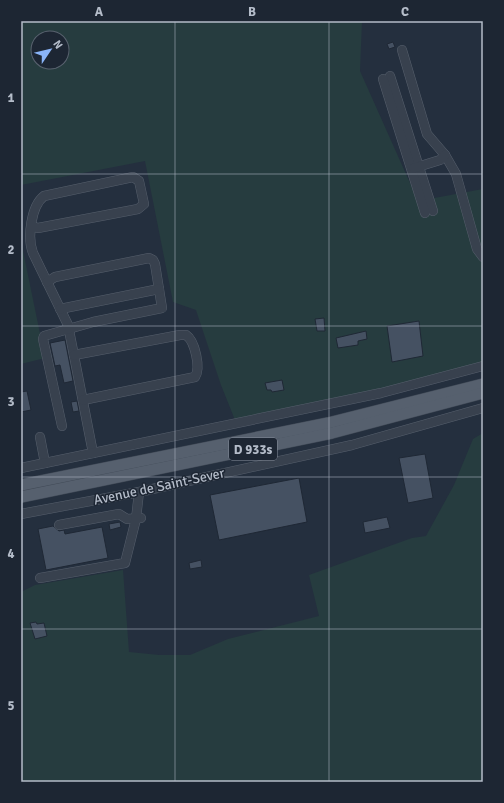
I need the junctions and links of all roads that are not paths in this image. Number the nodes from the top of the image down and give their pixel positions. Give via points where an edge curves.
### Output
1 (402, 50) dead end
2 (387, 77) dead end
3 (445, 155) junction
4 (415, 168) junction
5 (429, 212) dead end
6 (31, 226) junction
7 (483, 257) edge
8 (47, 282) junction
9 (159, 289) junction
10 (60, 309) junction
11 (68, 330) junction
12 (74, 356) junction
13 (483, 366) edge
14 (483, 384) edge
15 (483, 393) edge
16 (83, 400) junction
17 (483, 408) edge
18 (62, 426) dead end
19 (40, 437) dead end
20 (93, 453) junction
21 (45, 463) junction
22 (21, 468) edge
23 (21, 485) edge
24 (139, 492) junction
25 (21, 497) edge
26 (21, 514) edge
27 (136, 518) junction
28 (59, 524) dead end
29 (40, 578) dead end

1 - 3 street via 427,134
2 - 4 street
3 - 4 street via 440,160
3 - 7 street via 456,174 477,249
4 - 5 street
6 - 6 street via 39,200 44,196 133,177 139,181 144,204 138,209 38,228
6 - 8 street via 30,247
8 - 9 street via 55,278 149,258 155,264
8 - 10 street
9 - 10 street
9 - 11 street via 162,308 93,322
10 - 11 street
11 - 12 street
11 - 18 street via 48,335 43,339
12 - 16 street
12 - 16 street via 180,335 186,335 193,342 197,369 194,377
13 - 20 street via 381,393
14 - 23 main road, D 933s via 328,423
15 - 25 main road, D 933s via 339,431
16 - 20 street
17 - 24 street, Avenue de Saint-Sever via 352,445
19 - 21 street
20 - 21 street
21 - 22 street
24 - 26 street, Avenue de Saint-Sever
24 - 27 street
27 - 28 street via 127,519 119,514
27 - 29 street via 125,563

